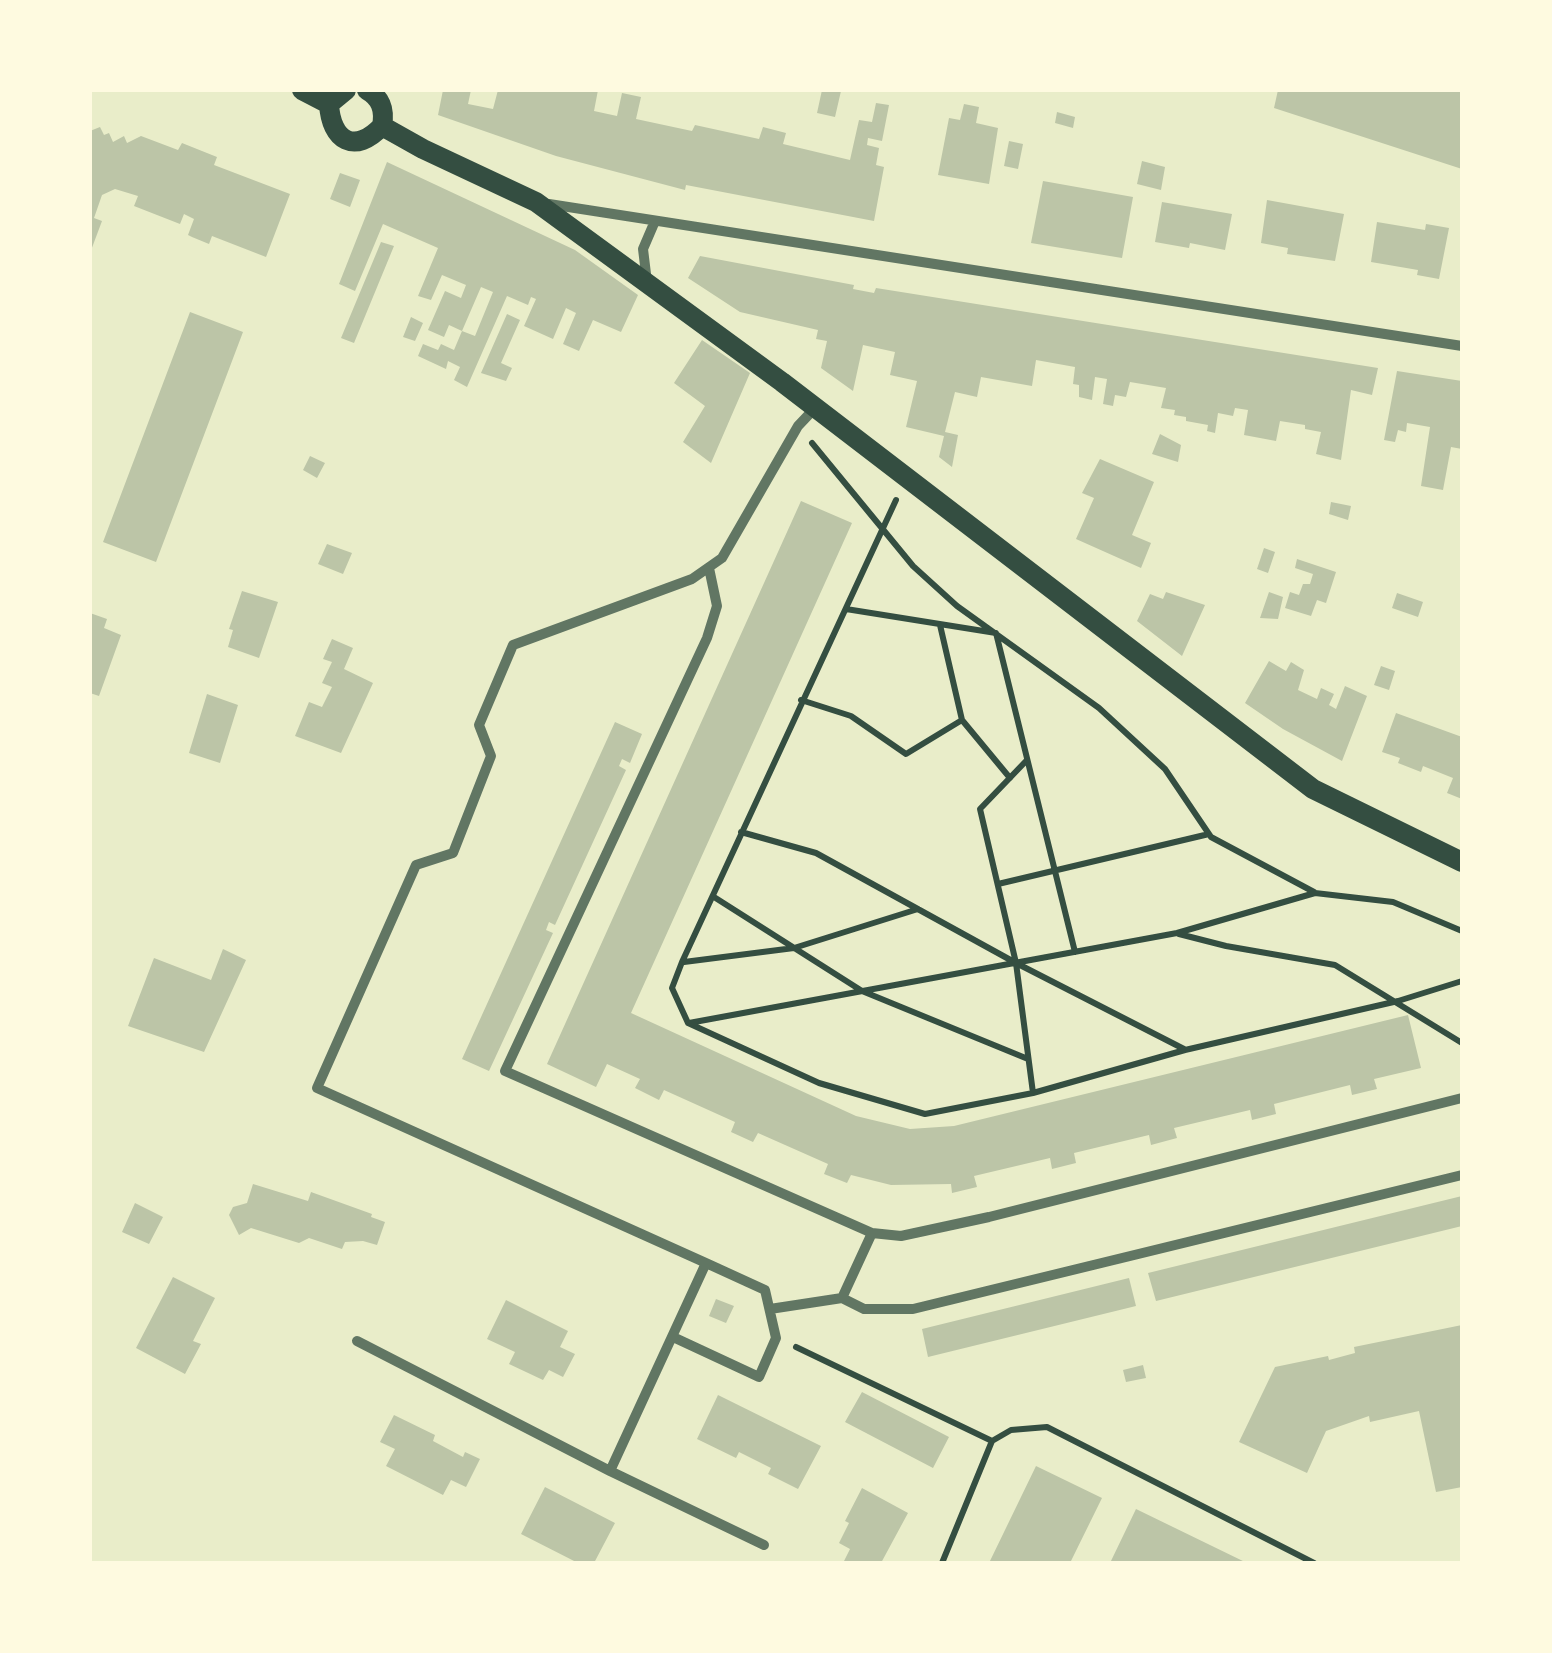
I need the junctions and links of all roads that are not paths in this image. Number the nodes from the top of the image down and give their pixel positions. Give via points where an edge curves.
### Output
1 (302, 90) edge
2 (346, 90) edge
3 (367, 90) edge
4 (328, 104) junction
5 (382, 126) junction
6 (536, 202) junction
7 (656, 221) junction
8 (647, 284) junction
9 (1462, 346) edge
10 (816, 408) junction
11 (708, 568) junction
12 (1462, 862) edge
13 (1462, 1098) edge
14 (1462, 1175) edge
15 (872, 1234) junction
16 (706, 1263) junction
17 (842, 1298) junction
18 (770, 1309) junction
19 (674, 1337) junction
20 (356, 1341) dead end
21 (610, 1471) junction
22 (764, 1545) dead end

1 - 4 main road
2 - 4 main road
3 - 5 main road via 382,106
4 - 5 main road via 337,135 353,142 370,139
5 - 6 main road
6 - 7 street
6 - 8 main road
7 - 8 street via 643,250
7 - 9 street
8 - 10 main road
10 - 11 street via 798,426 722,558
10 - 12 main road via 1314,789
11 - 15 street via 717,606 706,638 505,1072
11 - 16 street via 692,580 513,645 479,725 491,756 453,853 416,865 317,1088
13 - 15 street via 989,1217 902,1236
14 - 17 street via 913,1309 864,1309
15 - 17 street
16 - 18 street via 765,1290
16 - 19 street
17 - 18 street
18 - 19 street via 776,1338 759,1377
19 - 21 street
20 - 21 street
21 - 22 street

